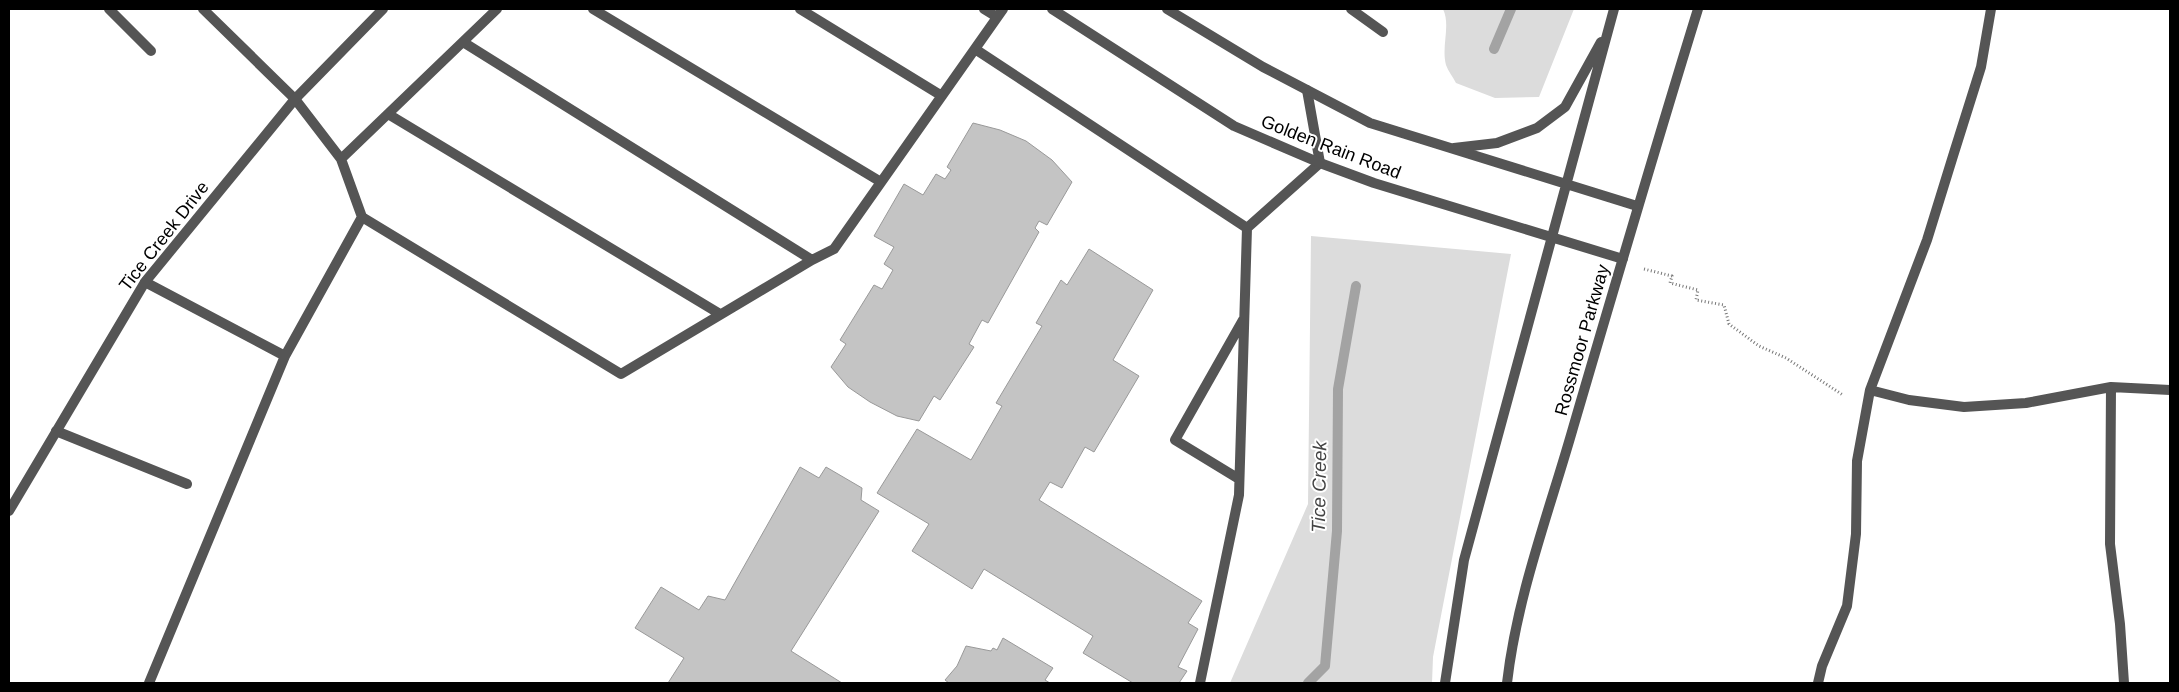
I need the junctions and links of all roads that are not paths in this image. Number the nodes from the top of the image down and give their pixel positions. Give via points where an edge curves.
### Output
1 (109, 9) edge
2 (204, 9) edge
3 (383, 9) edge
4 (497, 9) edge
5 (593, 9) edge
6 (800, 9) edge
7 (984, 9) edge
8 (1052, 9) edge
9 (1167, 9) edge
10 (1351, 9) edge
11 (1614, 9) edge
12 (1698, 9) edge
13 (1991, 9) edge
14 (1000, 13) edge
15 (1608, 30) junction
16 (1384, 32) dead end
17 (463, 42) junction
18 (975, 49) junction
19 (151, 51) dead end
20 (1307, 90) junction
21 (942, 96) junction
22 (295, 99) junction
23 (388, 114) junction
24 (1450, 148) junction
25 (341, 159) junction
26 (1320, 163) junction
27 (881, 182) junction
28 (1568, 184) junction
29 (1637, 206) junction
30 (362, 217) junction
31 (1247, 228) junction
32 (1552, 239) junction
33 (1623, 259) junction
34 (812, 260) junction
35 (145, 282) junction
36 (720, 314) junction
37 (1244, 318) junction
38 (285, 356) junction
39 (2111, 387) junction
40 (1870, 390) junction
41 (2170, 390) edge
42 (56, 431) junction
43 (1239, 479) junction
44 (188, 484) dead end
45 (9, 511) edge
46 (149, 683) edge
47 (1200, 683) edge
48 (1446, 683) edge
49 (1507, 683) edge
50 (1818, 683) edge
51 (2124, 683) edge

1 - 19 street
2 - 22 street
3 - 22 street, Tice Creek Drive
4 - 17 street
5 - 27 street
6 - 21 street
7 - 14 street
8 - 26 street, Golden Rain Road via 1234,126
9 - 20 street, Golden Rain Road
10 - 16 street
11 - 15 street
12 - 29 street, Rossmoor Parkway
13 - 40 street via 1981,67 1950,166
14 - 18 street
15 - 24 street via 1565,107 1537,128 1497,143
15 - 28 street
17 - 23 street
17 - 34 street
18 - 21 street
18 - 31 street
20 - 24 street, Golden Rain Road via 1370,123
20 - 26 street
21 - 27 street
22 - 25 street
22 - 35 street, Tice Creek Drive
23 - 25 street
23 - 36 street
24 - 28 street, Golden Rain Road
25 - 30 street
26 - 31 street
26 - 32 street, Golden Rain Road
27 - 34 street via 834,249
28 - 29 street, Golden Rain Road
28 - 32 street
29 - 33 street, Rossmoor Parkway
30 - 36 street via 621,374
30 - 38 street
31 - 37 street
32 - 33 street, Golden Rain Road
32 - 48 street via 1464,560
33 - 49 street, Rossmoor Parkway via 1529,578 1510,654
34 - 36 street
35 - 38 street
35 - 42 street, Tice Creek Drive
37 - 43 street
37 - 43 street via 1175,440
38 - 46 street
39 - 40 street via 2026,403 1964,407 1909,400
39 - 41 street
39 - 51 street via 2110,544
40 - 50 street via 1857,461 1856,534 1847,606
42 - 44 street
42 - 45 street, Tice Creek Drive
43 - 47 street via 1239,496

